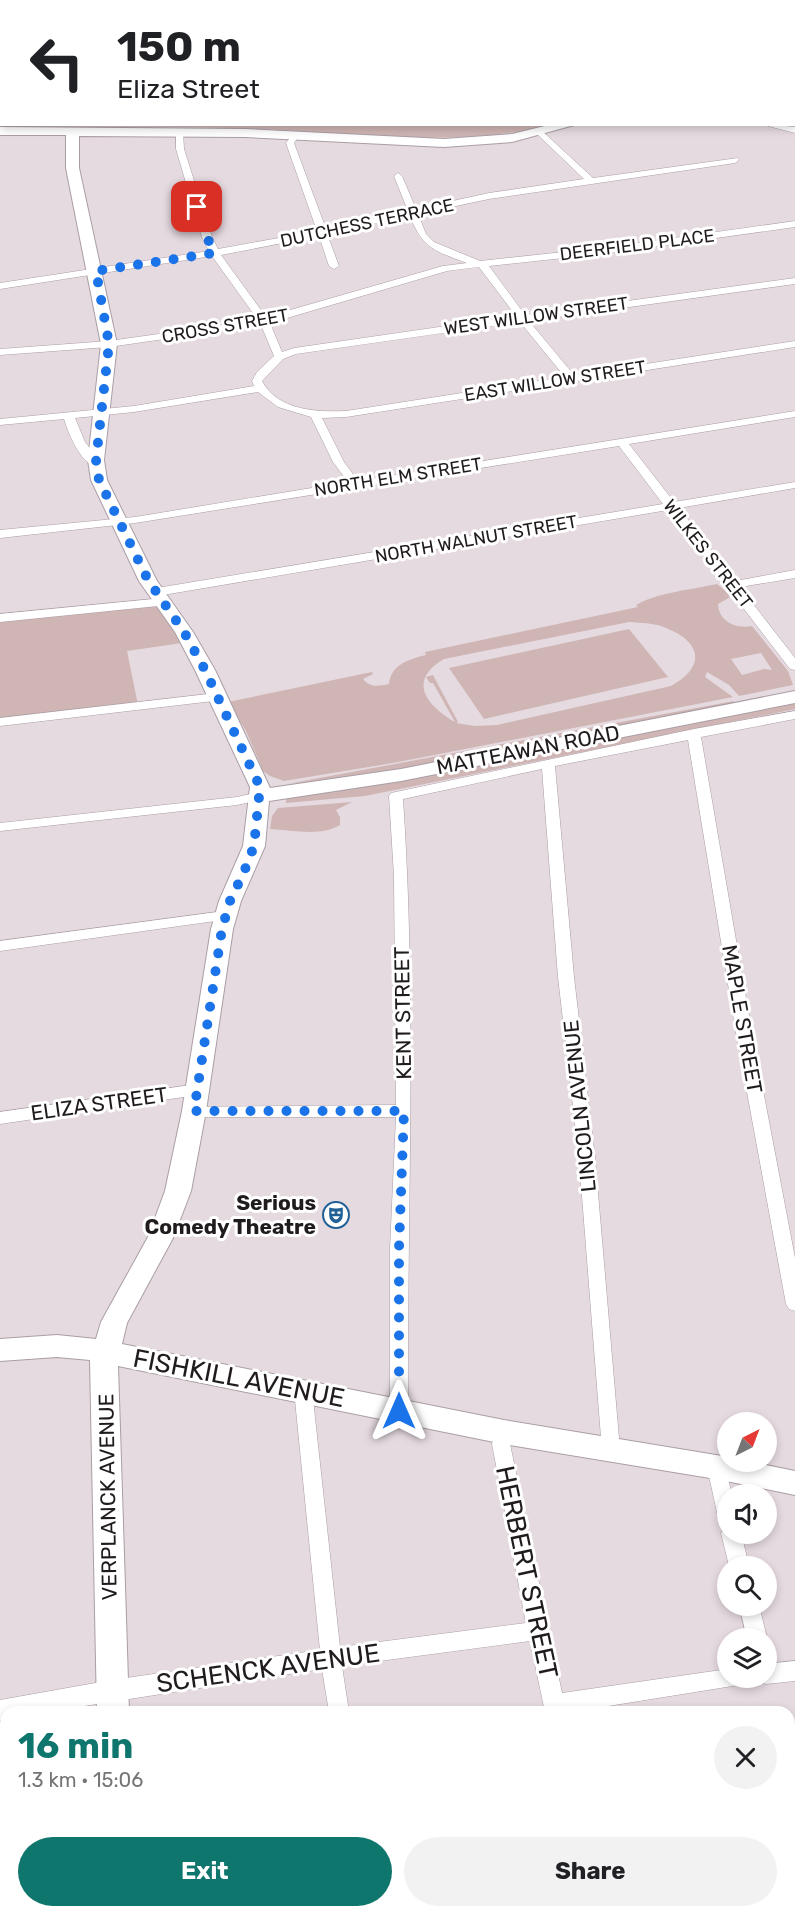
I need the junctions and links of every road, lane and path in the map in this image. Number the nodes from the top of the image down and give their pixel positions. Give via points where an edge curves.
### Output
1 (565, 126) edge
2 (779, 126) edge
3 (795, 130) edge
4 (0, 131) edge
5 (73, 132) junction
6 (179, 132) junction
7 (541, 133) junction
8 (295, 135) junction
9 (735, 160) dead end
10 (398, 176) dead end
11 (591, 181) junction
12 (412, 212) junction
13 (795, 224) edge
14 (321, 233) junction
15 (214, 253) junction
16 (479, 264) junction
17 (334, 266) dead end
18 (96, 271) junction
19 (795, 281) edge
20 (0, 286) edge
21 (522, 318) junction
22 (265, 323) junction
23 (109, 344) junction
24 (795, 344) edge
25 (0, 352) edge
26 (279, 357) junction
27 (572, 379) junction
28 (260, 388) junction
29 (102, 412) junction
30 (795, 414) edge
31 (315, 415) junction
32 (69, 416) junction
33 (0, 422) edge
34 (621, 441) junction
35 (97, 465) junction
36 (355, 484) junction
37 (795, 485) edge
38 (671, 506) junction
39 (119, 522) junction
40 (0, 534) edge
41 (795, 574) edge
42 (732, 585) junction
43 (161, 597) junction
44 (0, 618) edge
45 (795, 666) edge
46 (795, 697) edge
47 (217, 698) junction
48 (795, 715) edge
49 (0, 722) edge
50 (694, 733) junction
51 (548, 763) junction
52 (259, 796) junction
53 (0, 827) edge
54 (225, 916) junction
55 (0, 946) edge
56 (196, 1101) junction
57 (404, 1111) junction
58 (0, 1118) edge
59 (795, 1304) edge
60 (0, 1350) edge
61 (106, 1351) junction
62 (303, 1390) junction
63 (399, 1411) junction
64 (504, 1432) junction
65 (611, 1450) junction
66 (716, 1467) junction
67 (795, 1483) edge
68 (720, 1484) edge
69 (538, 1631) junction
70 (331, 1658) junction
71 (795, 1671) edge
72 (777, 1673) edge
73 (717, 1681) edge
74 (112, 1701) edge
75 (50, 1706) edge
76 (338, 1706) edge
77 (556, 1706) edge
78 (568, 1706) edge

1 - 7 street
2 - 3 street
4 - 5 street
5 - 6 street
5 - 18 street, VERPLANCK AVENUE via 70,143 74,176
6 - 8 street
6 - 15 street via 180,149
7 - 8 street via 492,141 439,143
7 - 11 street
8 - 14 street via 290,143
9 - 11 street, DUTCHESS TERRACE
10 - 12 street
11 - 12 street, DUTCHESS TERRACE
12 - 14 street, DUTCHESS TERRACE
12 - 16 street via 422,235 431,244
13 - 16 street, DEERFIELD PLACE
14 - 15 street, DUTCHESS TERRACE
14 - 17 street
15 - 18 street, DUTCHESS TERRACE
15 - 22 street
16 - 21 street
16 - 22 street, CROSS STREET via 420,275
18 - 20 street, DUTCHESS TERRACE
18 - 23 street, VERPLANCK AVENUE
19 - 21 street, WEST WILLOW STREET
21 - 26 street, WEST WILLOW STREET via 294,351
21 - 27 street
22 - 23 street, CROSS STREET
22 - 26 street
23 - 25 street, CROSS STREET
23 - 29 street, VERPLANCK AVENUE
24 - 27 street, EAST WILLOW STREET
26 - 28 street via 261,374
27 - 31 street, EAST WILLOW STREET via 346,414
28 - 29 street
28 - 31 street, EAST WILLOW STREET via 284,405
29 - 32 street
29 - 35 street, VERPLANCK AVENUE
30 - 34 street, NORTH ELM STREET
31 - 36 street
32 - 33 street
32 - 35 street via 73,430
34 - 36 street, NORTH ELM STREET
34 - 38 street, WILKES STREET
35 - 39 street, VERPLANCK AVENUE via 99,480
36 - 39 street, NORTH ELM STREET
37 - 38 street, NORTH WALNUT STREET
38 - 42 street, WILKES STREET
38 - 43 street, NORTH WALNUT STREET
39 - 40 street, NORTH ELM STREET
39 - 43 street, VERPLANCK AVENUE via 148,580
41 - 42 street
42 - 45 street, WILKES STREET
43 - 44 street, NORTH WALNUT STREET
43 - 47 street, VERPLANCK AVENUE via 205,670
46 - 52 street, MATTEAWAN ROAD via 401,775
47 - 49 street
47 - 52 street, VERPLANCK AVENUE via 260,787
48 - 50 street
50 - 51 street
50 - 59 street, MAPLE STREET
51 - 57 street, KENT STREET via 396,796
51 - 65 street, LINCOLN AVENUE
52 - 53 street
52 - 54 street, VERPLANCK AVENUE via 254,846
54 - 55 street
54 - 56 street, VERPLANCK AVENUE
56 - 57 street, ELIZA STREET
56 - 58 street, ELIZA STREET
56 - 61 street, VERPLANCK AVENUE via 178,1191 160,1238 114,1322
57 - 63 street, KENT STREET
60 - 61 street, FISHKILL AVENUE via 57,1346
61 - 62 street, FISHKILL AVENUE
61 - 74 street, VERPLANCK AVENUE
62 - 63 street, FISHKILL AVENUE
62 - 70 street
63 - 64 street, FISHKILL AVENUE
64 - 65 street, FISHKILL AVENUE
64 - 69 street, HERBERT STREET via 501,1444
65 - 66 street, FISHKILL AVENUE
66 - 67 street, FISHKILL AVENUE
66 - 68 street
69 - 70 street, SCHENCK AVENUE
69 - 77 street, HERBERT STREET
70 - 74 street, SCHENCK AVENUE
70 - 76 street
71 - 72 street
73 - 78 street
74 - 75 street, SCHENCK AVENUE

